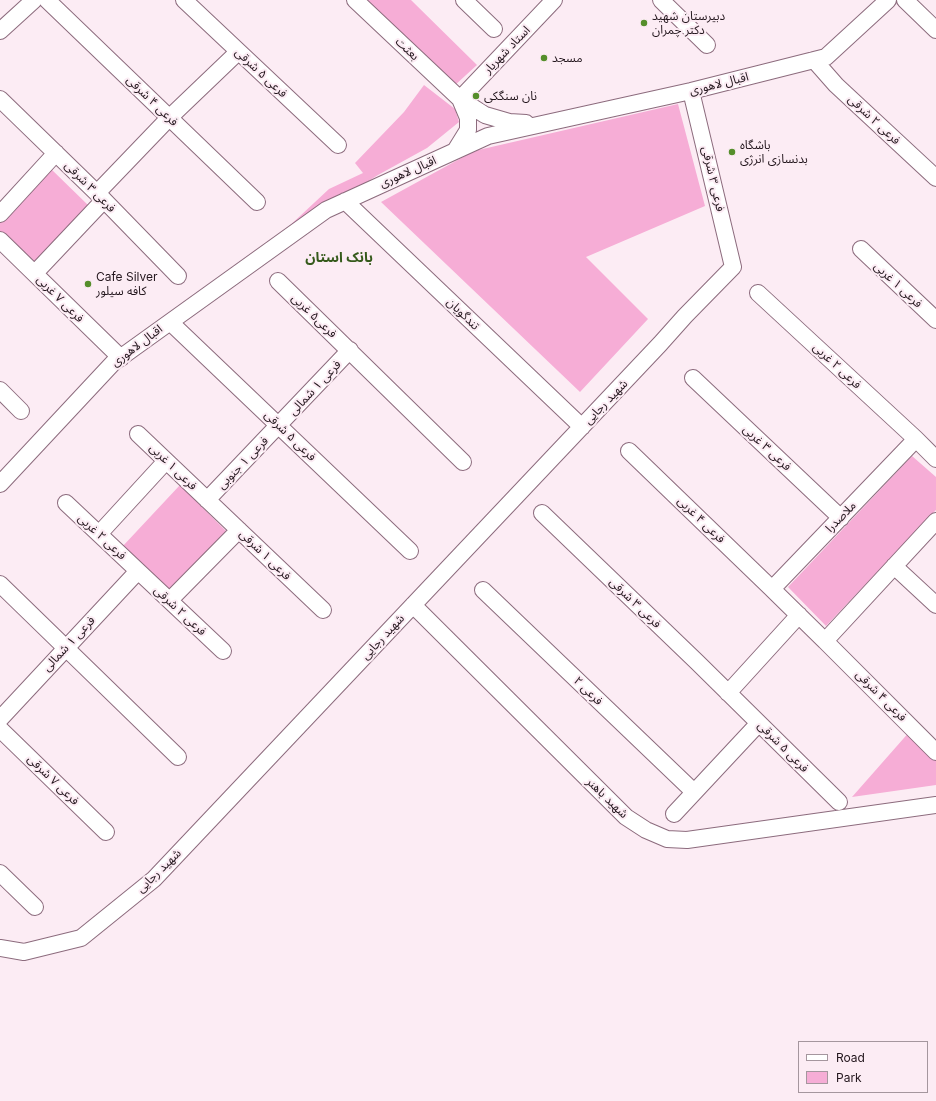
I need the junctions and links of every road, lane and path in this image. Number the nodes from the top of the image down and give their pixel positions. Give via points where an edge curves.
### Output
1 (47, 0) edge
2 (184, 0) edge
3 (355, 0) edge
4 (464, 0) edge
5 (554, 0) edge
6 (661, 0) edge
7 (888, 0) edge
8 (904, 0) edge
9 (24, 3) edge
10 (494, 29) dead end
11 (936, 30) edge
12 (0, 31) edge
13 (707, 45) dead end
14 (238, 52) junction
15 (814, 60) junction
16 (691, 91) junction
17 (0, 99) edge
18 (460, 99) junction
19 (170, 118) junction
20 (544, 124) junction
21 (338, 145) dead end
22 (455, 151) junction
23 (56, 153) junction
24 (936, 178) edge
25 (100, 196) junction
26 (345, 201) junction
27 (257, 202) dead end
28 (0, 214) edge
29 (0, 240) edge
30 (861, 249) dead end
31 (734, 267) joint
32 (35, 273) junction
33 (178, 276) dead end
34 (278, 281) dead end
35 (758, 293) dead end
36 (936, 320) edge
37 (170, 322) junction
38 (350, 350) junction
39 (121, 358) junction
40 (693, 378) dead end
41 (0, 390) edge
42 (21, 411) dead end
43 (279, 426) junction
44 (582, 427) junction
45 (138, 434) dead end
46 (916, 439) junction
47 (629, 451) dead end
48 (936, 459) edge
49 (166, 461) junction
50 (463, 462) dead end
51 (0, 484) edge
52 (208, 500) junction
53 (66, 503) dead end
54 (542, 513) dead end
55 (840, 518) junction
56 (936, 521) edge
57 (239, 530) junction
58 (99, 534) junction
59 (410, 552) dead end
60 (894, 566) junction
61 (138, 571) junction
62 (0, 584) edge
63 (772, 589) junction
64 (483, 590) dead end
65 (170, 600) junction
66 (413, 605) junction
67 (936, 605) edge
68 (323, 610) dead end
69 (798, 615) junction
70 (825, 641) junction
71 (66, 647) junction
72 (223, 651) dead end
73 (728, 693) junction
74 (0, 719) edge
75 (759, 723) junction
76 (0, 729) edge
77 (936, 752) edge
78 (178, 757) dead end
79 (694, 792) junction
80 (839, 802) dead end
81 (936, 806) edge
82 (674, 814) dead end
83 (106, 832) dead end
84 (0, 872) edge
85 (35, 906) dead end
86 (0, 948) edge

1 - 19 street, فرعی ۴ شرقی
2 - 14 street, فرعی ۵ شرقی
3 - 18 street, بعثت
4 - 10 street
5 - 18 street, استاد شهریار
6 - 13 street
7 - 15 street, اقبال لاهوری via 826,57
8 - 11 street
9 - 12 street
14 - 19 street
14 - 21 street, فرعی ۵ شرقی
15 - 16 street, اقبال لاهوری
15 - 24 street, فرعی ۲ شرقی via 836,85
16 - 20 street, اقبال لاهوری
16 - 31 street, فرعی ۳ شرقی
17 - 23 street, فرعی ۳ شرقی
18 - 20 street via 485,115 509,122
18 - 22 street via 468,118 468,130
19 - 25 street
19 - 27 street, فرعی ۴ شرقی
20 - 22 street, اقبال لاهوری via 488,136
22 - 26 street, اقبال لاهوری
23 - 25 street, فرعی ۳ شرقی
23 - 28 street
25 - 32 street
25 - 33 street, فرعی ۳ شرقی
26 - 37 street, اقبال لاهوری via 326,210
26 - 44 street, تندگویان
29 - 32 street, فرعی ۷ غربی
30 - 36 street, فرعی ۱ غربی
31 - 44 street, شهید رجایی
32 - 39 street, فرعی ۷ غربی
34 - 38 street, فرعی۵ غربی
35 - 46 street, فرعی ۲ غربی
37 - 39 street, اقبال لاهوری
37 - 43 street, فرعی ۵ شرقی
38 - 43 street, فرعی ۱ شمالی
38 - 50 street
39 - 51 street, اقبال لاهوری via 113,363
40 - 55 street, فرعی ۳ غربی
41 - 42 street
43 - 52 street, فرعی ۱ جنوبی
43 - 59 street, فرعی ۵ شرقی
44 - 66 street, شهید رجایی
45 - 49 street, فرعی ۱ غربی
46 - 48 street
46 - 55 street, ملاصدرا
47 - 63 street, فرعی ۴ غربی
49 - 52 street, فرعی ۱ غربی
49 - 58 street
52 - 57 street, فرعی ۱ شرقی
53 - 58 street, فرعی ۲ غربی
54 - 73 street, فرعی ۳ شرقی
55 - 63 street, ملاصدرا
56 - 60 street
57 - 65 street
57 - 68 street, فرعی ۱ شرقی
58 - 61 street, فرعی ۲ غربی
60 - 67 street
60 - 70 street
61 - 65 street, فرعی ۲ شرقی
61 - 71 street, فرعی ۱ شمالی
62 - 71 street
63 - 69 street
64 - 79 street, فرعی ۲
65 - 72 street, فرعی ۲ شرقی
66 - 81 street, شهید باهنر via 626,818 667,839 687,840
66 - 86 street, شهید رجایی via 154,879 81,938 24,952
69 - 70 street
69 - 73 street
70 - 77 street, فرعی ۴ شرقی
71 - 74 street, فرعی ۱ شمالی
71 - 78 street
73 - 75 street, فرعی ۵ شرقی
75 - 79 street
75 - 80 street, فرعی ۵ شرقی
76 - 83 street, فرعی ۷ شرقی
79 - 82 street
84 - 85 street

